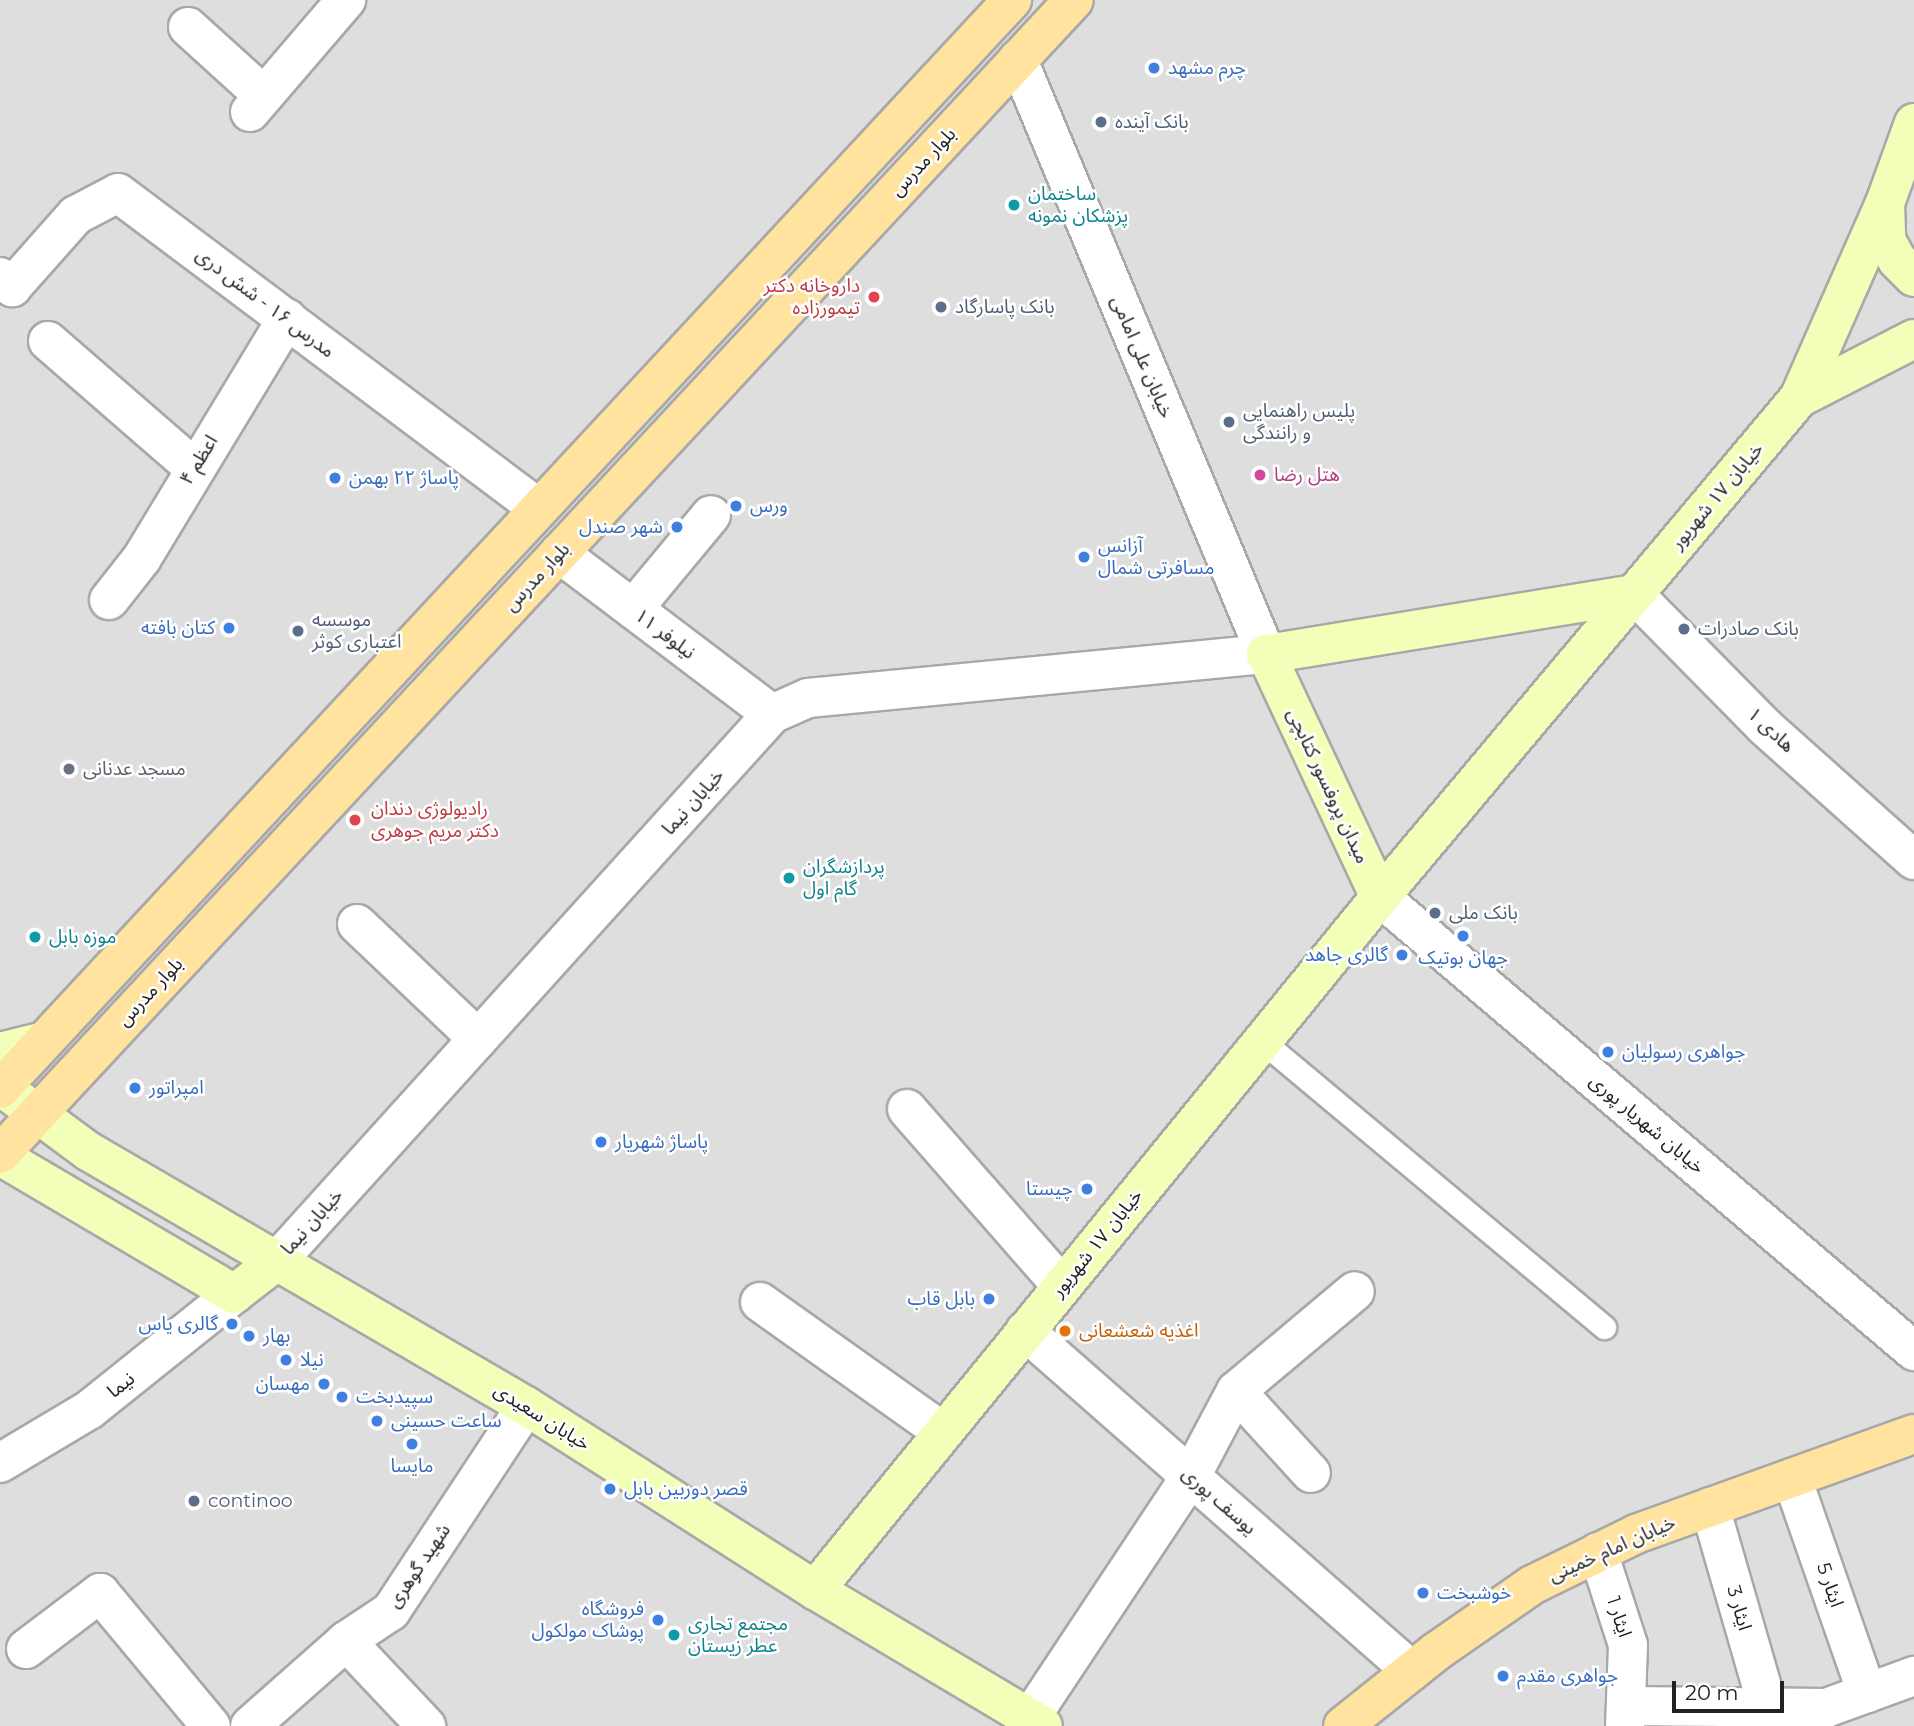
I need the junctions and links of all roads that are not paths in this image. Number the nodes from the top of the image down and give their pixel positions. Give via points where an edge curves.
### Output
1 (346, 0) edge
2 (1012, 0) edge
3 (1074, 0) edge
4 (188, 27) dead end
5 (1018, 60) junction
6 (1914, 123) edge
7 (1885, 203) junction
8 (0, 277) edge
9 (1914, 277) edge
10 (288, 318) junction
11 (1914, 339) edge
12 (48, 341) dead end
13 (1799, 398) junction
14 (194, 467) junction
15 (538, 509) junction
16 (711, 515) dead end
17 (559, 553) junction
18 (1634, 594) junction
19 (109, 600) dead end
20 (633, 609) junction
21 (1266, 654) junction
22 (772, 714) junction
23 (1914, 859) edge
24 (1380, 897) junction
25 (357, 924) dead end
26 (478, 1039) junction
27 (1262, 1041) junction
28 (80, 1067) junction
29 (0, 1079) edge
30 (907, 1109) dead end
31 (35, 1116) junction
32 (88, 1151) junction
33 (0, 1155) edge
34 (0, 1188) edge
35 (61, 1192) junction
36 (278, 1260) junction
37 (1062, 1286) junction
38 (1355, 1291) dead end
39 (234, 1294) junction
40 (760, 1301) dead end
41 (1604, 1326) dead end
42 (1025, 1331) junction
43 (1914, 1351) edge
44 (1236, 1391) junction
45 (526, 1406) junction
46 (943, 1432) junction
47 (1914, 1434) edge
48 (0, 1463) edge
49 (1311, 1474) dead end
50 (1191, 1476) junction
51 (1792, 1478) junction
52 (1710, 1507) junction
53 (1598, 1552) junction
54 (814, 1590) junction
55 (346, 1641) junction
56 (26, 1649) dead end
57 (1412, 1671) junction
58 (1914, 1676) edge
59 (1867, 1693) junction
60 (1768, 1708) junction
61 (1625, 1716) edge
62 (1036, 1722) edge
63 (258, 1724) edge
64 (211, 1726) edge
65 (426, 1726) edge
66 (1343, 1726) edge

1 - 4 street via 256,103
2 - 15 main road
3 - 5 main road, بلوار مدرس
5 - 17 main road, بلوار مدرس
5 - 21 street, خیابان علی امامی
6 - 7 main road
7 - 9 main road via 1886,240
7 - 13 main road
8 - 10 street, مدرس ۱۶ - شش دری via 12,287 76,215 118,193
10 - 14 street, اعظم ۴
10 - 15 street, مدرس ۱۶ - شش دری
11 - 13 main road
12 - 14 street
13 - 18 main road, خیابان ۱۷ شهریور
14 - 19 street, اعظم ۴ via 142,558
15 - 29 main road via 44,1041
16 - 20 street
17 - 20 street, نیلوفر ۱۱
17 - 28 main road, بلوار مدرس
18 - 21 main road
18 - 23 street, هادی ۱ via 1764,726
18 - 24 main road
20 - 22 street, نیلوفر ۱۱
21 - 22 street, خیابان نیما via 808,698
21 - 24 main road, میدان پروفسور کتابچی
22 - 26 street, خیابان نیما
24 - 27 main road, خیابان ۱۷ شهریور
24 - 43 street, خیابان شهریار پوری
25 - 26 street
26 - 36 street, خیابان نیما
27 - 37 main road, خیابان ۱۷ شهریور
27 - 41 lane
28 - 31 main road, بلوار مدرس
28 - 32 main road via 76,1125
29 - 31 main road, خیابان سعیدی
30 - 37 street
31 - 32 main road, خیابان سعیدی
31 - 33 main road, بلوار مدرس
32 - 36 main road, خیابان سعیدی
33 - 35 main road
34 - 35 main road
35 - 39 main road
36 - 39 main road
36 - 45 main road, خیابان سعیدی
37 - 42 main road, خیابان ۱۷ شهریور
38 - 44 street
39 - 48 street, نیما via 89,1410
40 - 46 street
42 - 46 main road, خیابان ۱۷ شهریور
42 - 50 street, یوسف پوری
44 - 49 street
44 - 50 street
45 - 54 main road, خیابان سعیدی
45 - 55 street, شهید گوهری via 391,1611
46 - 54 main road, خیابان ۱۷ شهریور
47 - 51 main road, خیابان امام خمینی
50 - 57 street, یوسف پوری
50 - 62 street
51 - 52 main road, خیابان امام خمینی
51 - 59 street, ایثار 5
52 - 53 main road, خیابان امام خمینی
52 - 60 street, ایثار 3
53 - 57 main road, خیابان امام خمینی via 1532,1585
53 - 61 street, ایثار 1 via 1628,1645
54 - 62 main road, خیابان سعیدی
55 - 63 street, شهید گوهری
55 - 65 street
56 - 64 street via 100,1593
57 - 66 main road, خیابان امام خمینی
58 - 59 street
59 - 60 street via 1826,1708
60 - 61 street

